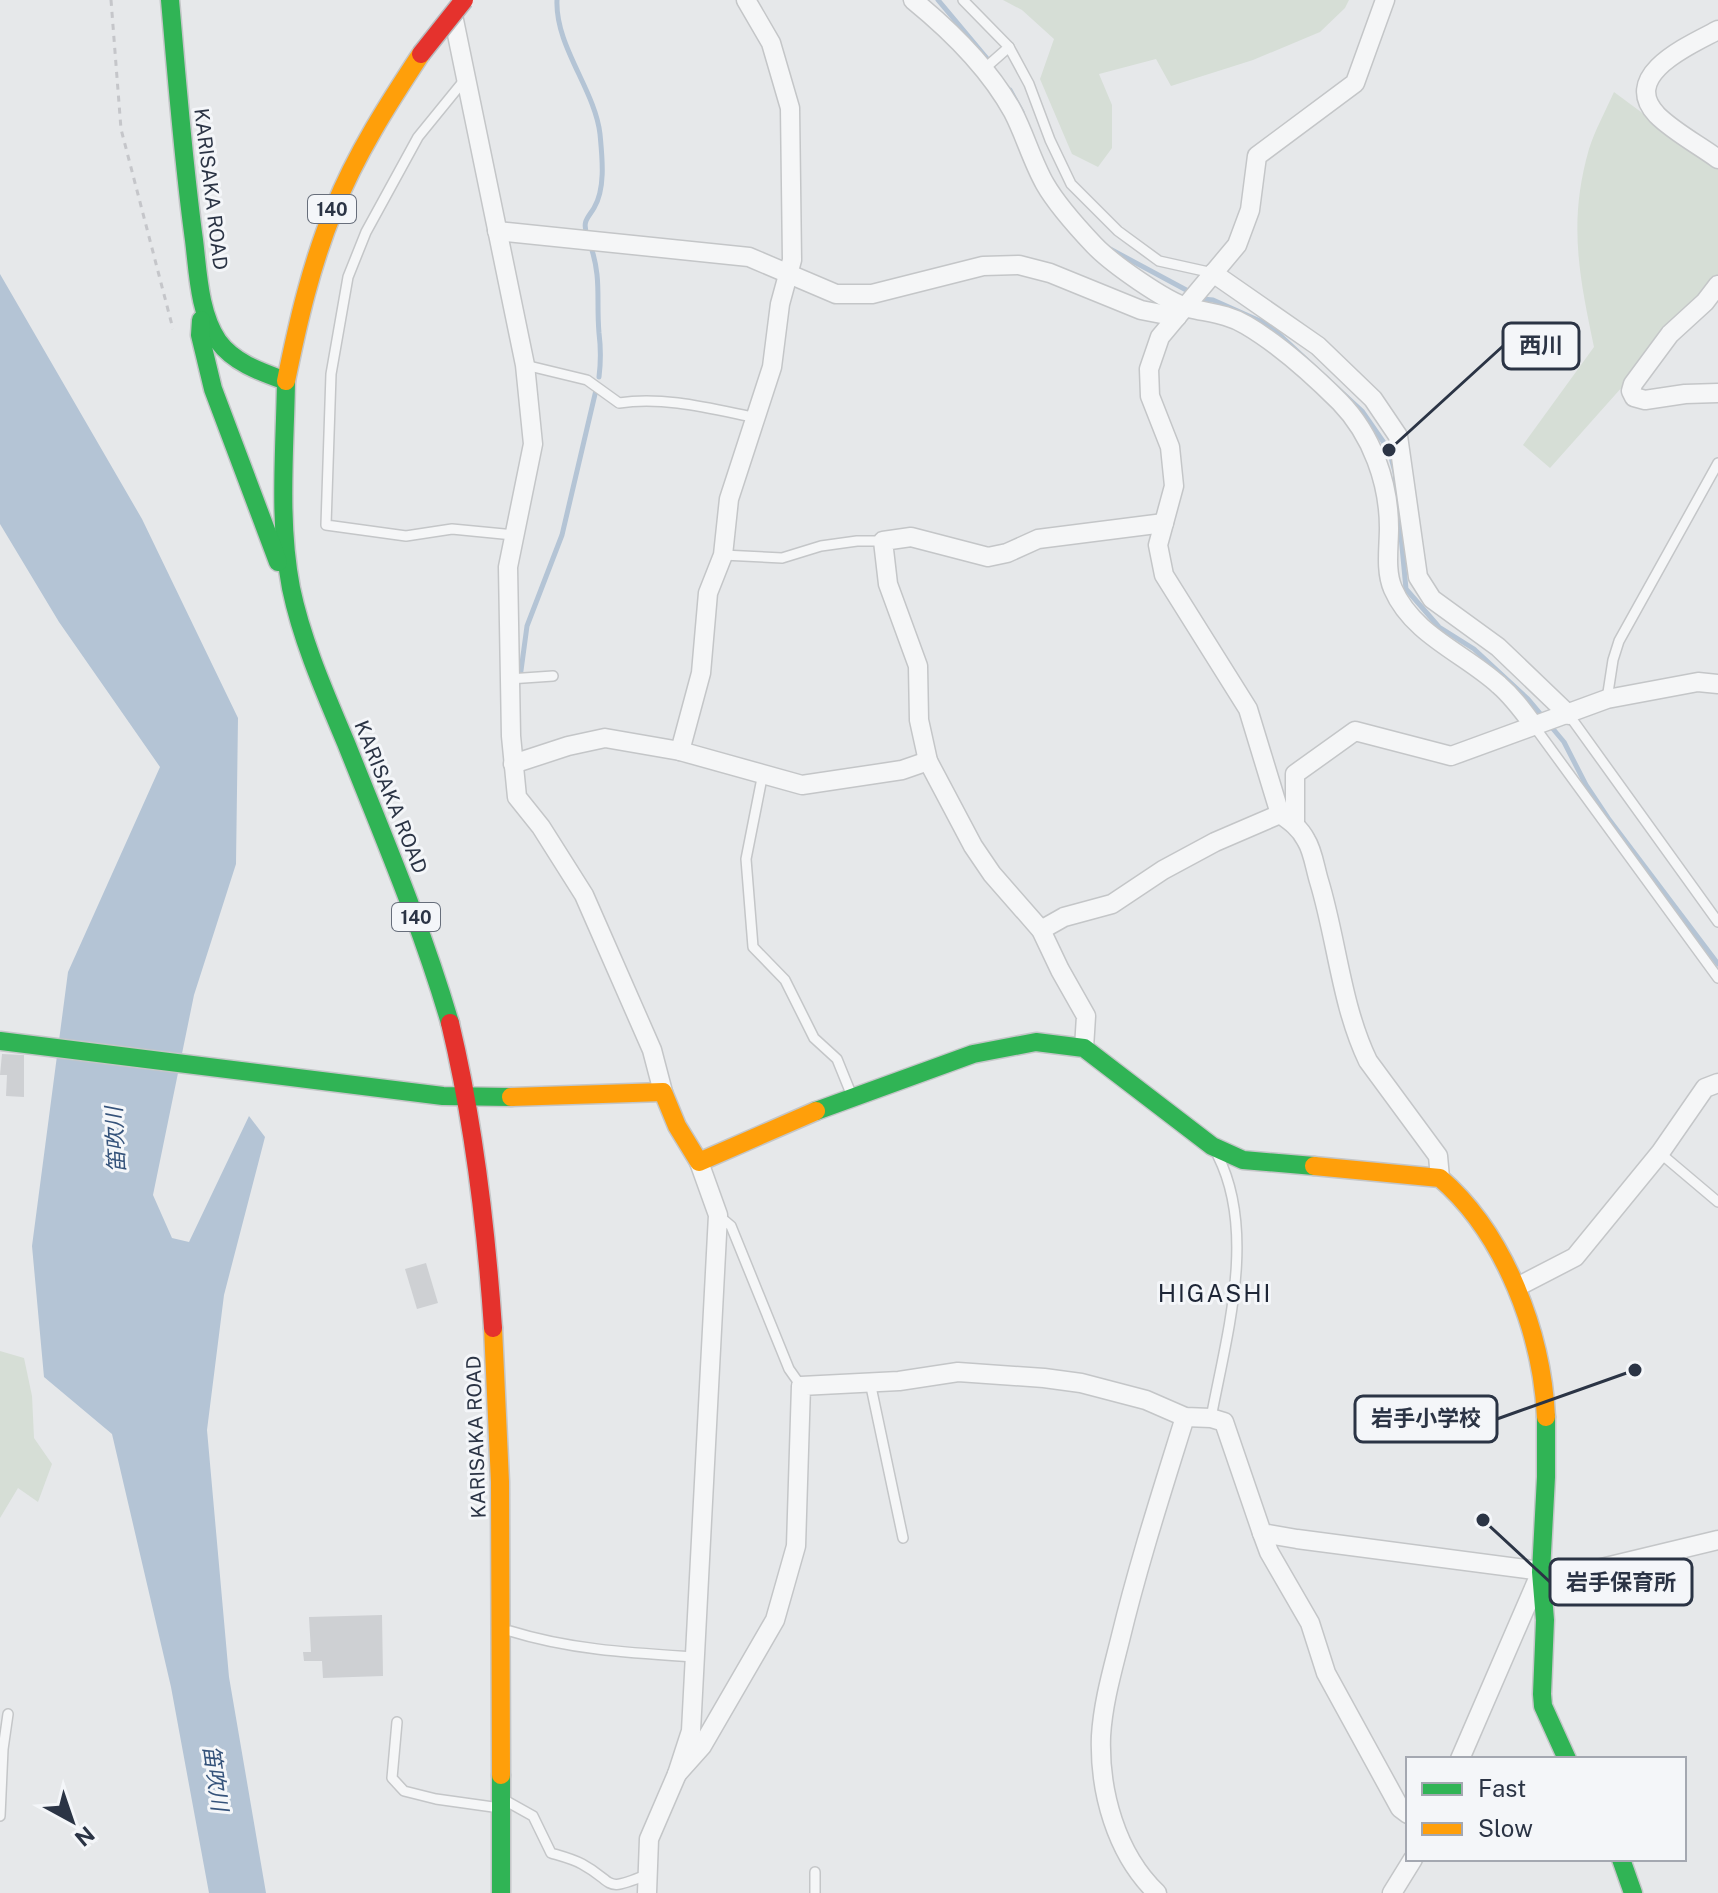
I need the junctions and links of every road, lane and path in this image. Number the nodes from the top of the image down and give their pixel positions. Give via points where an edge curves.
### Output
1 (111, 0) edge
2 (170, 0) edge
3 (450, 0) edge
4 (464, 0) edge
5 (746, 0) edge
6 (913, 0) edge
7 (963, 0) edge
8 (1385, 0) edge
9 (1718, 30) edge
10 (1009, 47) junction
11 (984, 69) junction
12 (466, 78) junction
13 (1718, 159) edge
14 (497, 231) junction
15 (1213, 273) junction
16 (788, 275) junction
17 (1718, 285) edge
18 (203, 297) junction
19 (1181, 312) junction
20 (176, 340) dead end
21 (525, 365) junction
22 (286, 381) junction
23 (1718, 393) edge
24 (757, 418) junction
25 (1718, 463) edge
26 (1164, 523) junction
27 (514, 535) junction
28 (883, 541) junction
29 (723, 555) junction
30 (297, 611) junction
31 (553, 676) dead end
32 (509, 679) junction
33 (1718, 684) edge
34 (1607, 699) junction
35 (1569, 715) junction
36 (1534, 726) junction
37 (680, 751) junction
38 (928, 761) junction
39 (513, 764) junction
40 (763, 773) junction
41 (1287, 819) junction
42 (1718, 922) edge
43 (1041, 930) junction
44 (1718, 978) edge
45 (0, 1041) edge
46 (1084, 1048) junction
47 (1718, 1083) edge
48 (663, 1092) junction
49 (466, 1098) junction
50 (852, 1098) junction
51 (1212, 1146) junction
52 (1660, 1153) junction
53 (699, 1162) junction
54 (1440, 1178) junction
55 (1718, 1202) edge
56 (718, 1215) junction
57 (1517, 1287) junction
58 (870, 1382) junction
59 (801, 1386) junction
60 (1185, 1417) junction
61 (1211, 1418) junction
62 (1262, 1533) junction
63 (903, 1538) dead end
64 (1718, 1540) edge
65 (1541, 1571) junction
66 (500, 1628) junction
67 (696, 1657) junction
68 (8, 1714) dead end
69 (397, 1722) dead end
70 (1461, 1757) edge
71 (1566, 1757) edge
72 (677, 1774) junction
73 (500, 1803) junction
74 (1406, 1812) edge
75 (0, 1816) edge
76 (1412, 1861) edge
77 (1622, 1861) edge
78 (815, 1872) dead end
79 (647, 1884) edge
80 (501, 1893) edge
81 (815, 1893) edge
82 (1157, 1893) edge
83 (1392, 1893) edge
84 (1633, 1893) edge

1 - 20 path via 121,129
2 - 18 main road, KARISAKA ROAD
3 - 12 street
4 - 22 main road, 140, bridge via 421,54 356,157 311,268
5 - 16 street via 771,43 790,108
6 - 11 street
7 - 10 lane
8 - 15 street via 1355,83 1257,156 1250,210 1237,245
9 - 13 street via 1661,64 1645,88 1658,115
10 - 11 lane
10 - 15 lane via 1071,184 1118,231 1159,261
11 - 19 street via 1012,111 1045,183 1066,211 1095,246
12 - 14 street
12 - 27 lane via 418,137 366,232 348,277 331,374 326,525 406,536 452,529
14 - 16 street via 749,257
14 - 21 street
15 - 19 street
15 - 35 street via 1318,346 1373,399 1398,436 1418,577 1432,599 1498,647
16 - 19 street via 836,294 872,294 983,266 1019,265 1141,310
16 - 24 street
17 - 23 street via 1670,334 1631,391 1645,400
18 - 22 main road, KARISAKA ROAD via 218,341 236,359
18 - 30 main road via 200,335 213,389
19 - 26 street via 1160,337 1149,369 1150,396 1170,447 1174,486
19 - 36 street via 1221,313 1246,325 1353,417 1382,478 1393,589 1426,632 1497,683
21 - 24 lane via 587,380 619,403 693,405
21 - 27 street via 533,444
22 - 30 main road, KARISAKA ROAD / 140 via 287,545
24 - 29 street via 729,499
25 - 34 lane via 1619,641
26 - 28 street via 1038,539 988,557 911,537
26 - 41 street via 1158,545 1164,575 1248,709
27 - 32 street via 508,567
28 - 29 lane via 821,546 782,558
28 - 38 street via 888,584 918,666 919,720
29 - 37 street via 708,593 701,673
30 - 49 main road, KARISAKA ROAD / 140 via 425,942
31 - 32 lane
32 - 39 street
33 - 34 street via 1698,682
34 - 35 street
35 - 36 street
35 - 42 lane
36 - 41 street via 1451,756 1355,731 1295,774
36 - 44 lane
37 - 39 street via 605,738
37 - 40 street
38 - 40 street via 802,785
38 - 43 street via 973,846
39 - 48 street via 517,797 584,895 652,1050
40 - 50 lane via 746,859 753,947 785,980 814,1038 837,1059
41 - 43 street via 1215,842 1112,904 1064,917
41 - 54 street via 1307,841 1361,1046 1438,1156
43 - 46 street via 1086,1016
45 - 49 main road
46 - 50 main road via 1013,1045
46 - 51 main road
47 - 52 street via 1705,1088
48 - 49 main road
48 - 53 main road
49 - 66 main road, KARISAKA ROAD / 140 via 494,1333
50 - 53 main road
51 - 54 main road via 1243,1160
51 - 61 lane via 1229,1178 1238,1257
52 - 55 lane
52 - 57 street via 1575,1257
53 - 56 street
54 - 57 main road via 1482,1227
56 - 59 lane via 731,1226 789,1369
56 - 67 street
57 - 65 main road via 1546,1383 1547,1504
58 - 59 street
58 - 60 street via 958,1372 1044,1378 1146,1400
58 - 63 lane
59 - 72 street via 796,1546 775,1620 702,1746
60 - 61 street
60 - 82 street via 1132,1588 1101,1738 1104,1790 1116,1829 1133,1863
61 - 62 street via 1224,1422
62 - 65 street
62 - 74 street via 1310,1623 1326,1673
64 - 65 street via 1585,1572
65 - 70 street
65 - 71 main road via 1543,1706
66 - 67 lane via 592,1650
66 - 73 main road, KARISAKA ROAD / 140
67 - 72 street via 691,1731
68 - 75 lane
69 - 73 lane via 392,1778 404,1791
72 - 79 street via 649,1839
73 - 79 lane via 533,1816 551,1853 584,1865 606,1884
73 - 80 main road, KARISAKA ROAD / 140
76 - 83 street
77 - 84 main road
78 - 81 lane

